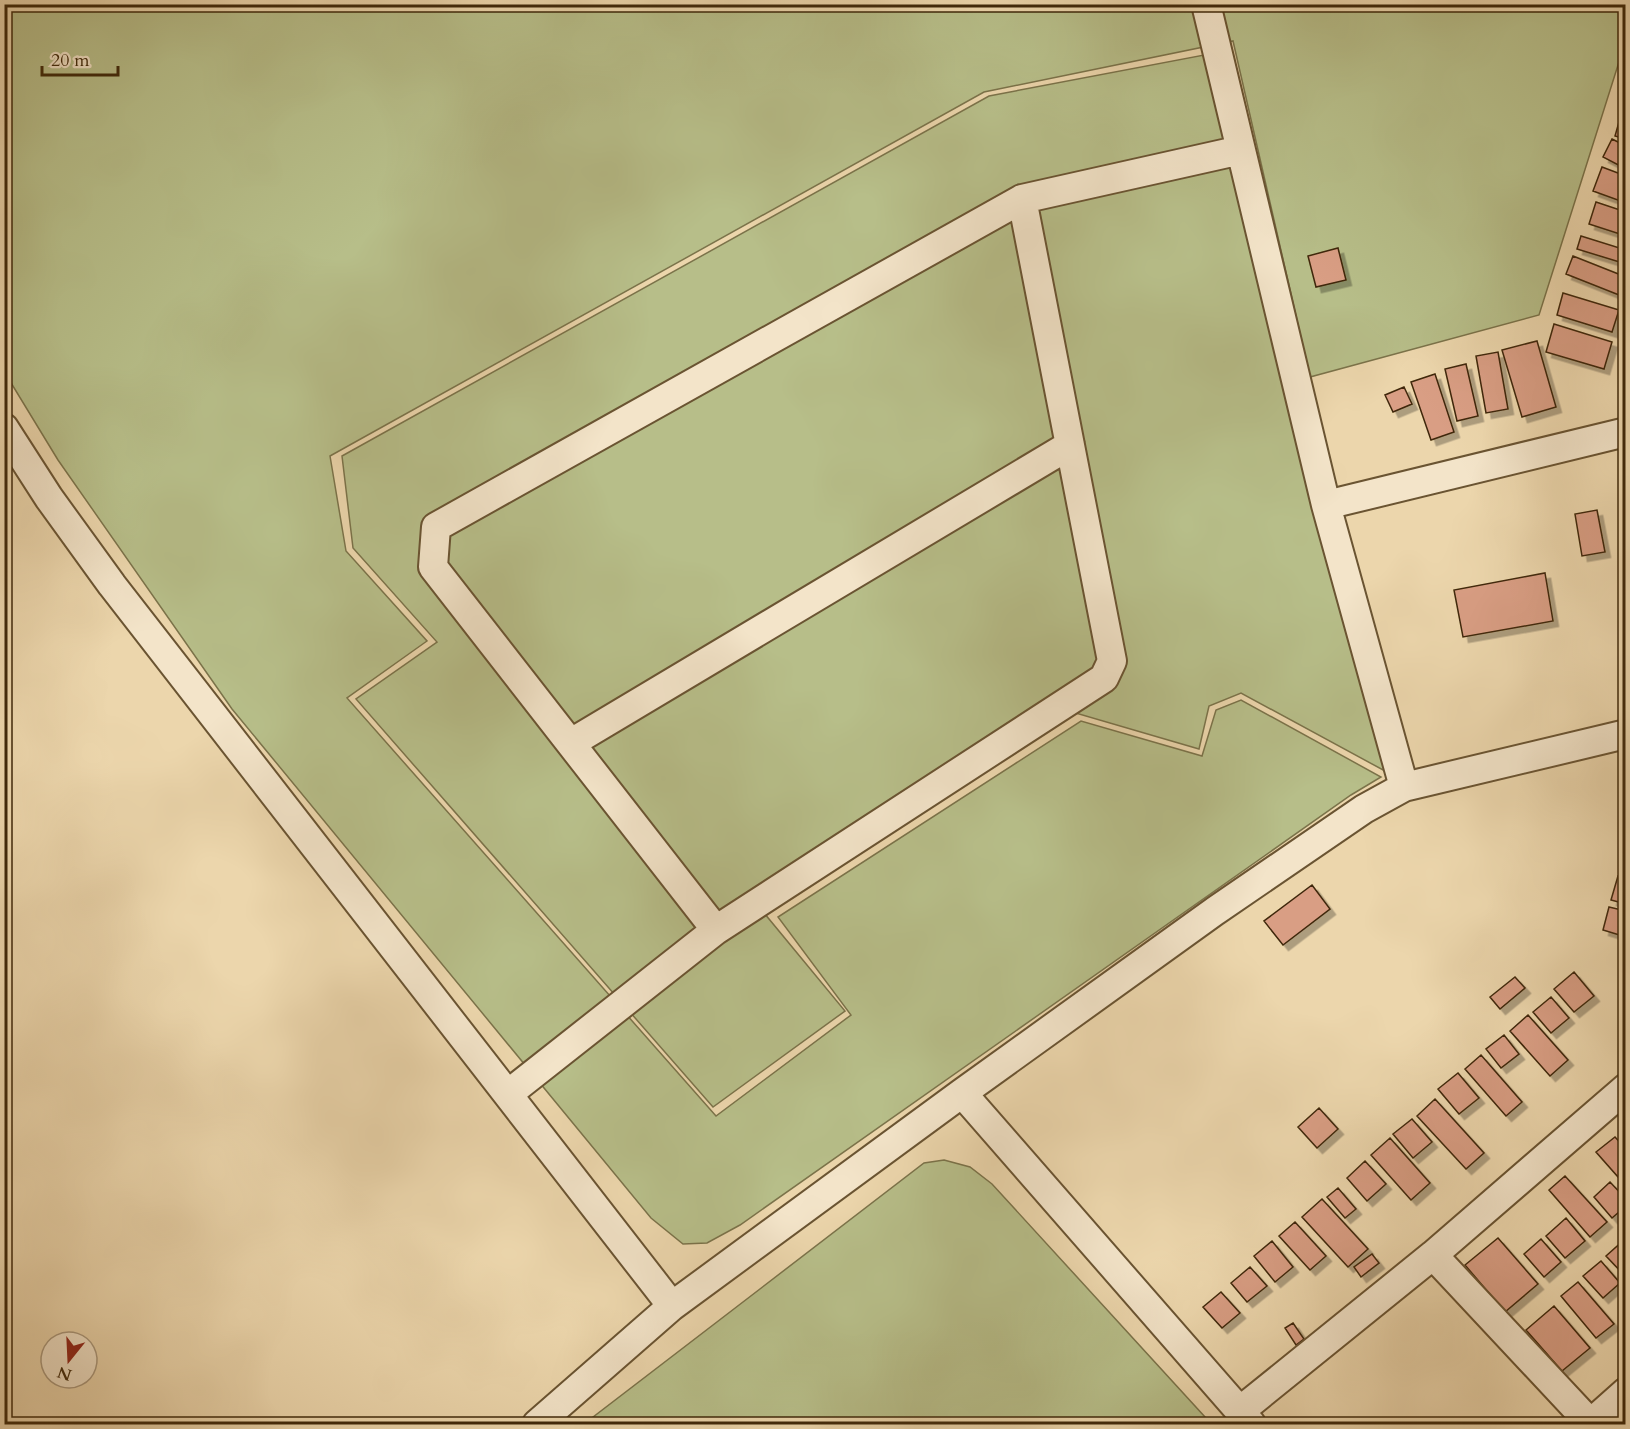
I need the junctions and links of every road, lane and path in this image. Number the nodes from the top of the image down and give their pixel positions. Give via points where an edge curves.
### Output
1 (1206, 4) edge
2 (1241, 150) junction
3 (1022, 199) junction
4 (4, 428) edge
5 (1626, 432) edge
6 (1070, 445) junction
7 (1326, 505) junction
8 (1626, 734) edge
9 (571, 743) junction
10 (1404, 787) junction
11 (716, 930) junction
12 (1626, 1088) edge
13 (962, 1093) junction
14 (508, 1094) junction
15 (1433, 1255) junction
16 (672, 1306) junction
17 (1626, 1392) edge
18 (1246, 1418) edge
19 (1591, 1424) edge
20 (537, 1425) edge

1 - 2 street
2 - 3 street
2 - 7 street
3 - 6 street
3 - 9 street via 436,527 433,567
4 - 14 street via 112,585
5 - 7 street
6 - 9 street
6 - 11 street via 1112,661 1104,678
7 - 10 street
8 - 10 street
9 - 11 street
10 - 13 street via 1364,809 1225,904
11 - 14 street
12 - 15 street
13 - 16 street
13 - 18 street
14 - 16 street
15 - 18 street
15 - 19 street
16 - 20 street
17 - 19 street

